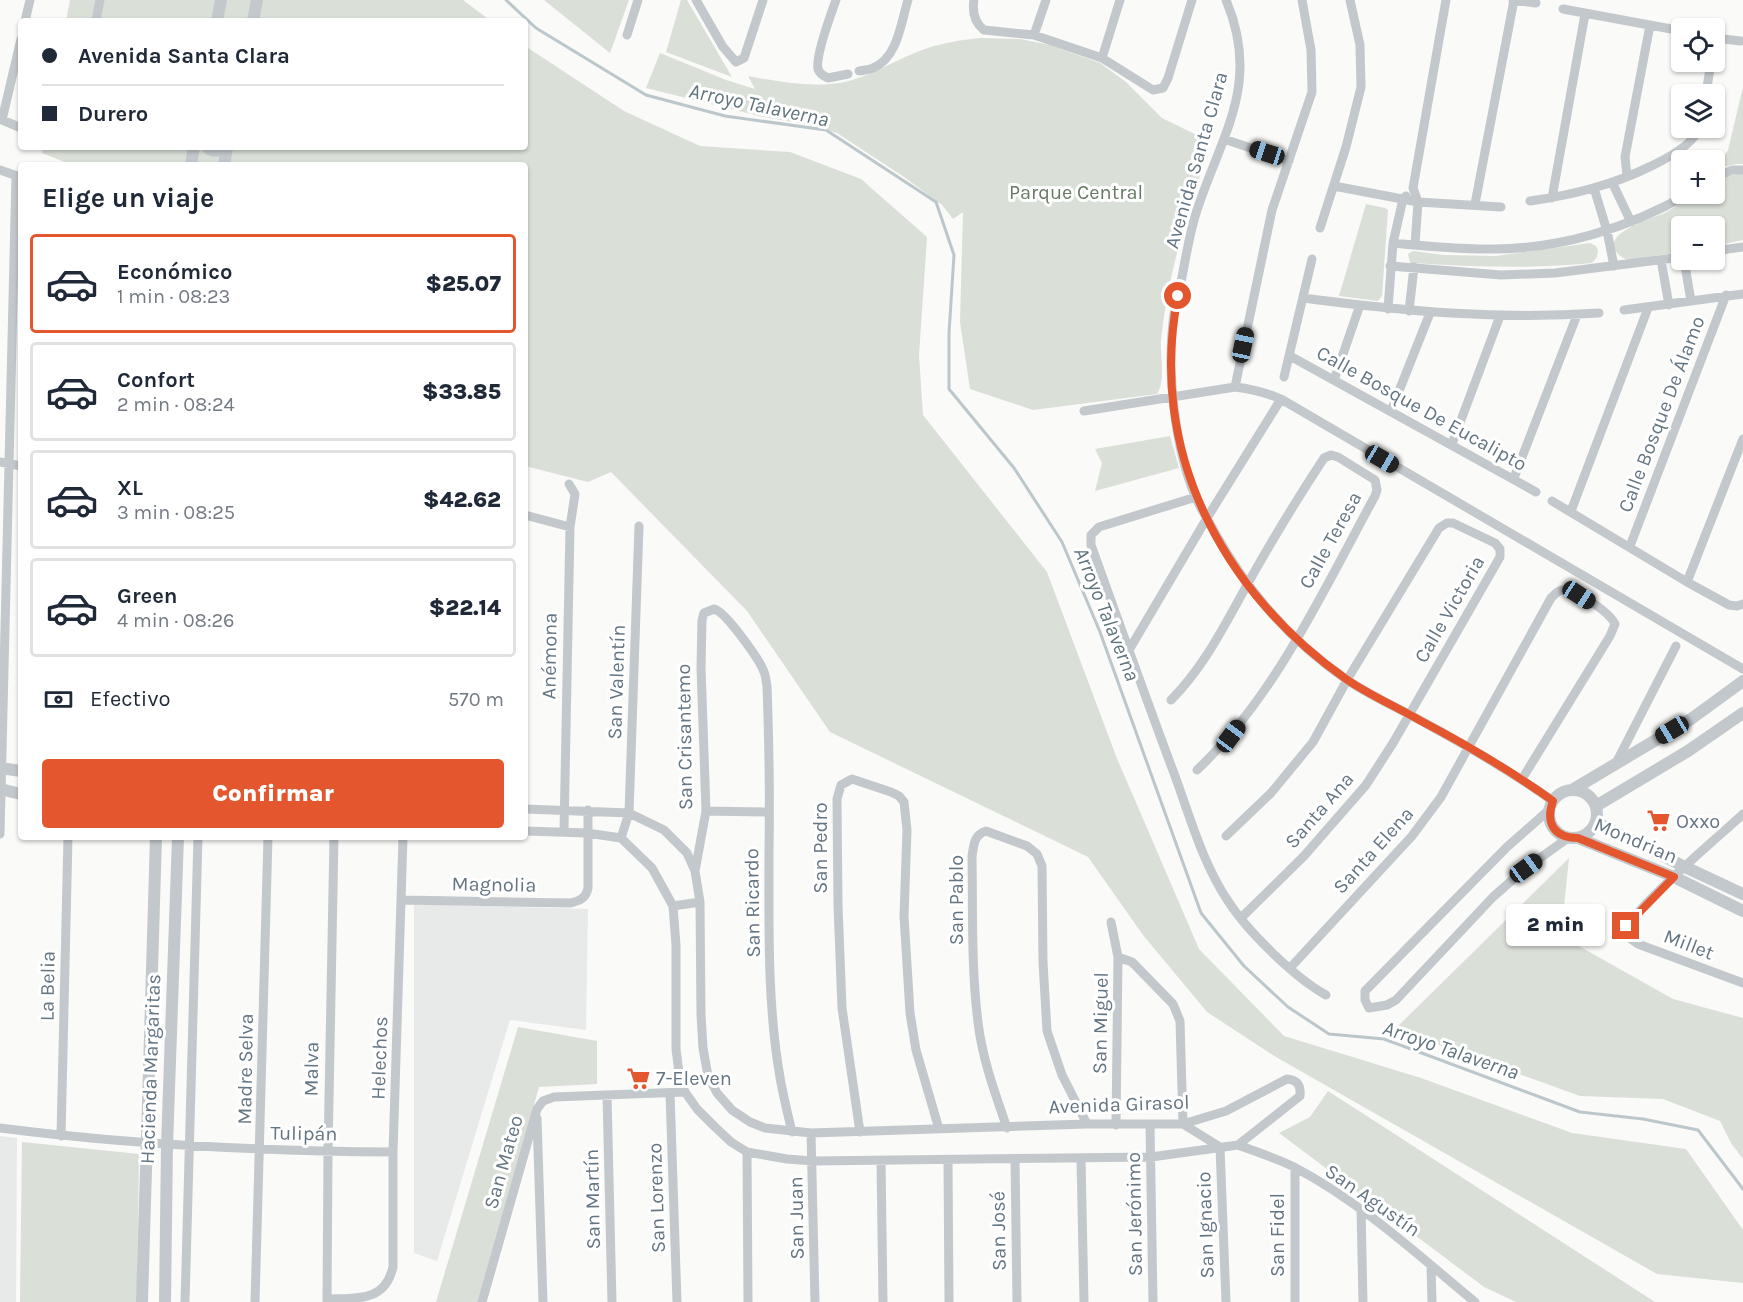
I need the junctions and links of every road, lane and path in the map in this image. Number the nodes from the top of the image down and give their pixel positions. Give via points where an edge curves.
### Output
1 (30, 0) edge
2 (100, 0) edge
3 (221, 0) edge
4 (257, 0) edge
5 (638, 0) edge
6 (696, 0) edge
7 (764, 0) edge
8 (836, 0) edge
9 (908, 0) edge
10 (974, 0) edge
11 (1046, 0) edge
12 (1120, 0) edge
13 (1192, 0) edge
14 (1226, 0) edge
15 (1302, 0) edge
16 (1350, 0) edge
17 (1446, 0) edge
18 (1513, 0) edge
19 (1536, 3) dead end
20 (1563, 9) dead end
21 (1585, 14) junction
22 (26, 18) edge
23 (97, 18) edge
24 (218, 18) edge
25 (254, 18) edge
26 (1650, 25) junction
27 (1671, 29) edge
28 (627, 35) dead end
29 (1034, 35) junction
30 (1725, 39) edge
31 (1742, 41) dead end
32 (18, 51) edge
33 (1102, 58) junction
34 (859, 71) dead end
35 (848, 74) dead end
36 (1, 119) edge
37 (18, 127) edge
38 (1693, 138) edge
39 (1224, 139) junction
40 (1289, 161) junction
41 (0, 170) edge
42 (1743, 170) edge
43 (1725, 173) edge
44 (1627, 176) junction
45 (18, 177) edge
46 (1612, 182) junction
47 (1334, 186) junction
48 (1413, 188) junction
49 (1594, 188) junction
50 (1552, 198) junction
51 (1403, 199) junction
52 (1530, 201) dead end
53 (1418, 202) junction
54 (1671, 202) edge
55 (1475, 204) junction
56 (1502, 207) dead end
57 (1631, 222) junction
58 (1320, 228) dead end
59 (1606, 231) junction
60 (1393, 243) junction
61 (1415, 245) junction
62 (1743, 247) edge
63 (1725, 249) edge
64 (1312, 258) dead end
65 (1671, 259) edge
66 (1661, 260) junction
67 (1390, 266) junction
68 (1614, 266) junction
69 (1414, 267) junction
70 (1685, 270) edge
71 (1743, 294) edge
72 (1726, 295) junction
73 (1303, 297) junction
74 (1691, 301) junction
75 (1669, 304) junction
76 (1360, 305) junction
77 (1648, 308) junction
78 (1388, 309) junction
79 (1624, 310) dead end
80 (1409, 311) junction
81 (1430, 313) junction
82 (1599, 313) dead end
83 (1577, 315) junction
84 (1500, 316) junction
85 (1290, 356) junction
86 (1284, 377) dead end
87 (1334, 380) junction
88 (1235, 387) junction
89 (1173, 398) junction
90 (1281, 399) junction
91 (1084, 411) dead end
92 (1390, 411) junction
93 (1743, 439) edge
94 (1452, 444) junction
95 (4, 463) edge
96 (1514, 478) junction
97 (569, 484) dead end
98 (1536, 492) dead end
99 (1196, 497) junction
100 (1552, 501) dead end
101 (1571, 511) junction
102 (528, 516) edge
103 (1207, 518) junction
104 (639, 526) dead end
105 (570, 527) junction
106 (1630, 546) junction
107 (1687, 582) junction
108 (1247, 585) junction
109 (1743, 604) edge
110 (714, 609) joint
111 (1296, 640) junction
112 (1676, 646) dead end
113 (1129, 650) junction
114 (1743, 669) edge
115 (1347, 680) junction
116 (1743, 681) edge
117 (1171, 700) dead end
118 (1743, 713) edge
119 (1409, 714) junction
120 (1470, 747) junction
121 (1616, 763) junction
122 (1, 768) edge
123 (1197, 770) dead end
124 (18, 771) edge
125 (1522, 779) junction
126 (1, 789) edge
127 (1572, 790) junction
128 (18, 793) edge
129 (1551, 805) junction
130 (1596, 806) junction
131 (528, 809) edge
132 (565, 810) junction
133 (588, 810) junction
134 (706, 811) junction
135 (769, 812) junction
136 (629, 813) junction
137 (1742, 816) edge
138 (1596, 822) junction
139 (528, 831) edge
140 (564, 831) junction
141 (587, 833) junction
142 (0, 834) edge
143 (1226, 836) dead end
144 (621, 838) junction
145 (1573, 838) junction
146 (68, 840) edge
147 (156, 840) edge
148 (178, 840) edge
149 (198, 840) edge
150 (268, 840) edge
151 (334, 840) edge
152 (404, 840) edge
153 (177, 858) junction
154 (197, 860) junction
155 (1685, 867) junction
156 (695, 871) junction
157 (1674, 877) junction
158 (1743, 894) edge
159 (403, 900) junction
160 (700, 902) junction
161 (673, 906) junction
162 (1743, 911) edge
163 (1241, 918) junction
164 (1111, 922) dead end
165 (1118, 957) junction
166 (1290, 968) junction
167 (1743, 983) edge
168 (1326, 995) dead end
169 (685, 1092) junction
170 (670, 1093) junction
171 (607, 1095) junction
172 (537, 1109) junction
173 (1087, 1124) junction
174 (1183, 1124) junction
175 (1116, 1125) junction
176 (1150, 1125) junction
177 (0, 1128) edge
178 (939, 1128) junction
179 (1007, 1128) junction
180 (792, 1132) junction
181 (860, 1132) junction
182 (812, 1133) junction
183 (61, 1136) junction
184 (146, 1144) junction
185 (167, 1145) junction
186 (1238, 1145) junction
187 (189, 1147) junction
188 (1220, 1147) junction
189 (261, 1150) junction
190 (328, 1152) junction
191 (393, 1152) junction
192 (747, 1152) junction
193 (1151, 1157) junction
194 (1016, 1159) junction
195 (1081, 1159) junction
196 (948, 1160) junction
197 (813, 1161) junction
198 (881, 1161) junction
199 (1295, 1168) junction
200 (1361, 1209) junction
201 (1431, 1266) junction
202 (327, 1301) edge
203 (142, 1302) edge
204 (165, 1302) edge
205 (185, 1302) edge
206 (255, 1302) edge
207 (482, 1302) edge
208 (543, 1302) edge
209 (612, 1302) edge
210 (677, 1302) edge
211 (748, 1302) edge
212 (815, 1302) edge
213 (883, 1302) edge
214 (949, 1302) edge
215 (1017, 1302) edge
216 (1084, 1302) edge
217 (1153, 1302) edge
218 (1226, 1302) edge
219 (1295, 1302) edge
220 (1363, 1302) edge
221 (1431, 1302) edge
222 (1475, 1302) edge

1 - 22 street
2 - 23 street
3 - 24 street
4 - 25 street
5 - 28 street
6 - 7 street via 723,47 738,62 744,58
8 - 35 street via 819,56 819,70 828,78
9 - 34 street via 890,53 874,68
10 - 29 street via 974,14 984,30
11 - 29 street
12 - 33 street
13 - 33 street via 1161,89 1149,89
14 - 39 street, Avenida Santa Clara via 1242,60 1239,89
15 - 40 street via 1311,50 1312,92
16 - 47 street via 1362,74 1358,103
17 - 48 street
18 - 19 street
18 - 55 street
20 - 21 street
21 - 26 street
21 - 50 street
26 - 27 street
26 - 44 street via 1625,158
29 - 33 street
30 - 31 street
32 - 36 street
36 - 37 street
38 - 44 street via 1681,149
39 - 40 street
39 - 89 street, Avenida Santa Clara via 1187,246 1173,320
40 - 88 street via 1272,210
41 - 45 street
42 - 43 street
44 - 46 street
45 - 95 street
46 - 49 street
46 - 57 street
47 - 51 street
47 - 58 street
48 - 51 street
48 - 53 street
49 - 50 street
49 - 59 street
50 - 52 street
51 - 53 street
51 - 60 street
53 - 55 street
53 - 61 street
54 - 57 street
55 - 56 street
57 - 59 street
59 - 61 street via 1520,248
59 - 68 street
60 - 61 street
60 - 67 street
62 - 63 street
64 - 73 street
65 - 66 street
66 - 68 street
66 - 75 street
67 - 69 street
67 - 78 street
68 - 69 street via 1501,274
69 - 80 street
70 - 74 street
71 - 72 street
72 - 74 street
72 - 106 street, Calle Bosque De Álamo
73 - 76 street
73 - 85 street
74 - 75 street
75 - 77 street
76 - 78 street
76 - 87 street
77 - 79 street
77 - 101 street
78 - 80 street
80 - 81 street
81 - 84 street
81 - 92 street
82 - 83 street
83 - 84 street
83 - 96 street
84 - 94 street
85 - 86 street
85 - 87 street, Calle Bosque De Eucalipto
87 - 92 street, Calle Bosque De Eucalipto
88 - 89 street
88 - 90 street via 1256,389
89 - 91 street
89 - 99 street, Avenida Santa Clara via 1180,443
90 - 103 street
90 - 114 street
92 - 94 street, Calle Bosque De Eucalipto
93 - 107 street
94 - 96 street, Calle Bosque De Eucalipto
95 - 122 street
96 - 98 street, Calle Bosque De Eucalipto
97 - 105 street, Anémona via 575,495
99 - 103 street, Avenida Santa Clara
99 - 113 street via 1103,525 1091,535 1091,545
100 - 101 street
101 - 106 street
102 - 105 street
103 - 108 street, Avenida Santa Clara
103 - 113 street
104 - 136 street, San Valentín
105 - 132 street, Anémona
106 - 107 street
107 - 109 street via 1729,605
108 - 111 street, Avenida Santa Clara
108 - 111 street, Calle Teresa via 1324,458 1338,457 1375,480 1375,496
108 - 117 street via 1204,661
110 - 134 street, San Crisantemo via 704,613 701,655
110 - 135 street, San Ricardo via 723,614 765,673
111 - 115 street, Avenida Santa Clara
111 - 123 street via 1238,727
112 - 121 street
113 - 163 street via 1205,855
115 - 119 street, Avenida Santa Clara
115 - 119 street, Calle Victoria via 1443,524 1453,523 1495,543 1500,557
115 - 143 street via 1300,760
116 - 121 street via 1691,719
118 - 130 street via 1688,752
119 - 120 street, Avenida Santa Clara
119 - 163 street, Santa Ana via 1350,805
120 - 125 street, Avenida Santa Clara
120 - 125 street, Santa Elena via 1551,598 1558,591 1571,590 1615,624
120 - 166 street, Santa Elena via 1441,797 1412,836
121 - 127 street
122 - 124 street
122 - 126 street
125 - 129 street, Avenida Santa Clara
126 - 128 street
126 - 142 street
127 - 129 street via 1564,791
127 - 130 street via 1587,794
129 - 145 street via 1551,824
129 - 145 street via 1365,991 1369,1008 1387,1005 1407,989 1493,897 1526,868
130 - 138 street
131 - 132 street, Avenida Girasol
132 - 133 street, Avenida Girasol
132 - 140 street, Anémona
133 - 136 street, Avenida Girasol
133 - 141 street
134 - 135 street
134 - 156 street, San Crisantemo
135 - 180 street, San Ricardo via 774,1029
136 - 144 street, San Valentín
136 - 156 street, Avenida Girasol via 664,830 687,853
137 - 155 street
138 - 145 street via 1592,829
138 - 155 street, Mondrian
139 - 140 street
140 - 141 street
141 - 144 street
141 - 159 street, Magnolia via 588,888 584,898 570,903
144 - 161 street via 652,868
145 - 157 street, Mondrian
146 - 183 street, La Belia
147 - 184 street
148 - 153 street, Hacienda Margaritas
149 - 154 street, Hacienda Margaritas
150 - 189 street, Madre Selva
151 - 190 street, Malva
152 - 159 street, Helechos
153 - 154 street
153 - 185 street, Hacienda Margaritas
154 - 187 street, Hacienda Margaritas
155 - 157 street
155 - 158 street, Mondrian
156 - 160 street, Avenida Girasol
157 - 162 street, Mondrian
157 - 167 street, Millet via 1633,918 1624,934 1638,944
159 - 191 street, Helechos
160 - 161 street
160 - 180 street, Avenida Girasol via 701,1015 708,1076 732,1110 750,1122
161 - 169 street via 676,1049
163 - 166 street
164 - 165 street, San Miguel
165 - 174 street, San Miguel via 1132,962 1177,1011
165 - 175 street, San Miguel
166 - 168 street
169 - 170 street, San Mateo
169 - 192 street via 714,1126
170 - 171 street, San Mateo
170 - 210 street, San Lorenzo
171 - 172 street, San Mateo via 554,1097 543,1101
171 - 209 street, San Martín
172 - 207 street, San Mateo
172 - 208 street
173 - 175 street, Avenida Girasol
173 - 179 street, Avenida Girasol
173 - 179 street, San Pablo via 1062,1076 1047,1031 1042,866 1037,854 1027,846 986,831 974,841 972,856 977,1012 988,1070
174 - 176 street, Avenida Girasol
174 - 186 street, Avenida Girasol via 1226,1111 1287,1079 1297,1083 1300,1096
174 - 188 street
175 - 176 street, Avenida Girasol
176 - 193 street, San Jerónimo
177 - 183 street, Tulipán
178 - 179 street, Avenida Girasol
178 - 181 street, Avenida Girasol
178 - 181 street, San Pedro via 919,1061 910,1012 904,916 904,802 891,792 852,779 839,788 838,904 842,1008
180 - 182 street, Avenida Girasol
181 - 182 street, Avenida Girasol
182 - 197 street, San Juan
183 - 184 street, Tulipán
184 - 185 street, Tulipán
184 - 203 street
185 - 187 street, Tulipán
185 - 204 street, Hacienda Margaritas
186 - 188 street
186 - 199 street, San Agustín
187 - 189 street, Tulipán
187 - 205 street, Hacienda Margaritas
188 - 193 street
188 - 218 street, San Ignacio
189 - 190 street, Tulipán
189 - 206 street, Madre Selva
190 - 191 street, Tulipán
190 - 202 street, Malva
191 - 202 street, Helechos via 391,1279 379,1294 370,1298
192 - 197 street
192 - 211 street
193 - 195 street
193 - 217 street, San Jerónimo
194 - 195 street
194 - 196 street
194 - 215 street, San José
195 - 216 street
196 - 198 street
196 - 214 street
197 - 198 street
197 - 212 street, San Juan
198 - 213 street
199 - 200 street, San Agustín
199 - 219 street, San Fidel
200 - 201 street, San Agustín
200 - 220 street
201 - 221 street
201 - 222 street, San Agustín

